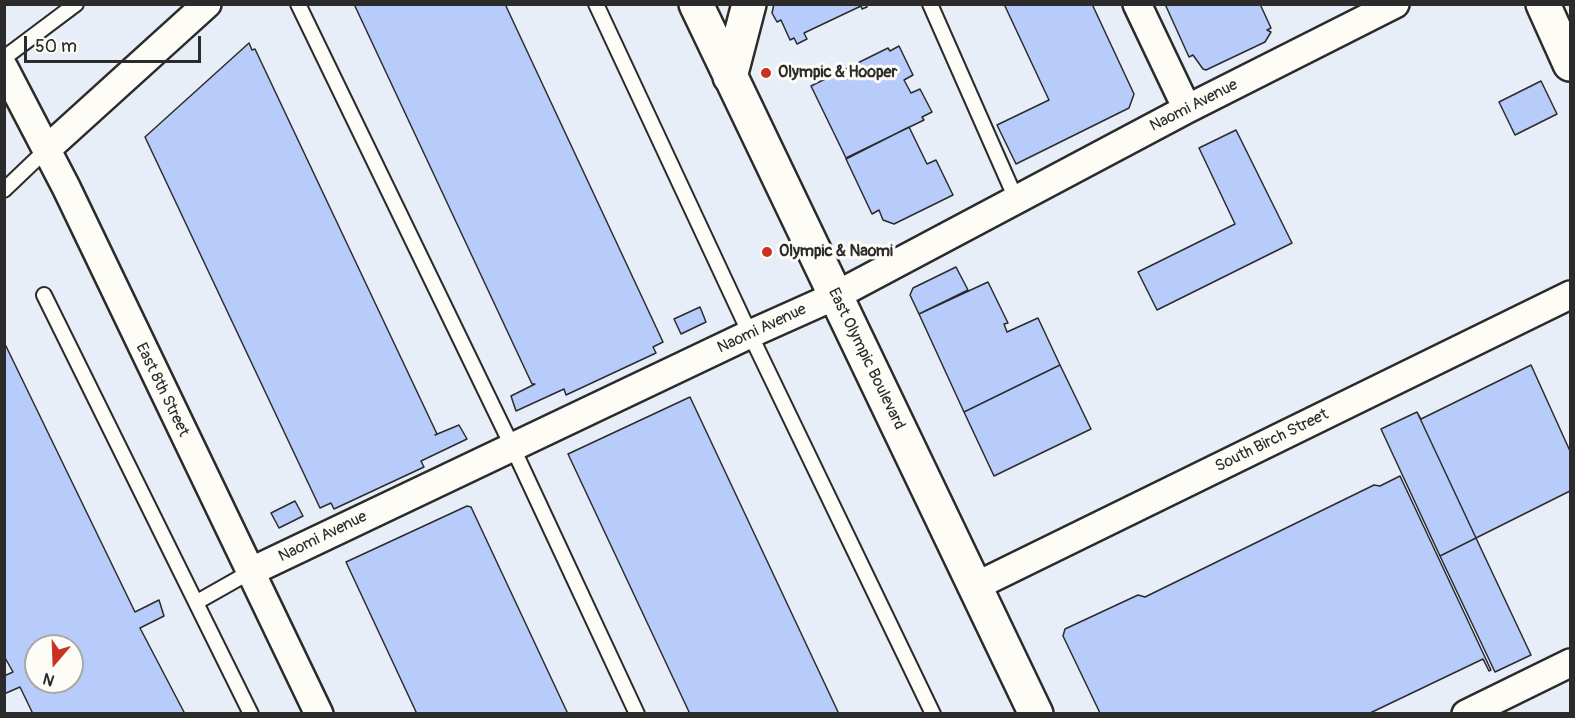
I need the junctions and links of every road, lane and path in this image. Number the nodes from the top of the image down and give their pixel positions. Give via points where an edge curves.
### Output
1 (75, 4) edge
2 (207, 4) edge
3 (298, 4) edge
4 (596, 4) edge
5 (696, 4) edge
6 (749, 4) edge
7 (930, 4) edge
8 (1137, 4) edge
9 (1395, 4) edge
10 (1543, 4) edge
11 (4, 58) edge
12 (1570, 64) edge
13 (4, 68) edge
14 (730, 77) junction
15 (1187, 109) junction
16 (47, 149) junction
17 (4, 190) edge
18 (1016, 198) junction
19 (44, 295) dead end
20 (1570, 295) edge
21 (835, 296) junction
22 (750, 334) junction
23 (512, 446) junction
24 (250, 572) junction
25 (974, 587) junction
26 (196, 602) junction
27 (1570, 663) edge
28 (251, 714) edge
29 (319, 714) edge
30 (638, 714) edge
31 (933, 714) edge
32 (1036, 714) edge
33 (1466, 714) edge

1 - 11 lane
2 - 16 street
3 - 23 lane
4 - 22 lane
5 - 14 main road, East Olympic Boulevard
6 - 14 main road
7 - 18 lane
8 - 15 street
9 - 15 street, Naomi Avenue
10 - 12 main road
13 - 16 street, East 8th Street
14 - 21 main road, East Olympic Boulevard
15 - 18 street, Naomi Avenue
16 - 17 lane
16 - 24 street, East 8th Street
18 - 21 street, Naomi Avenue
19 - 26 lane
20 - 25 street, South Birch Street
21 - 22 street, Naomi Avenue
21 - 25 main road, East Olympic Boulevard via 902,429
22 - 23 street, Naomi Avenue
22 - 31 lane
23 - 24 street, Naomi Avenue
23 - 30 lane
24 - 26 lane
24 - 29 street, East 8th Street
25 - 32 main road, East Olympic Boulevard
26 - 28 lane
27 - 33 street

